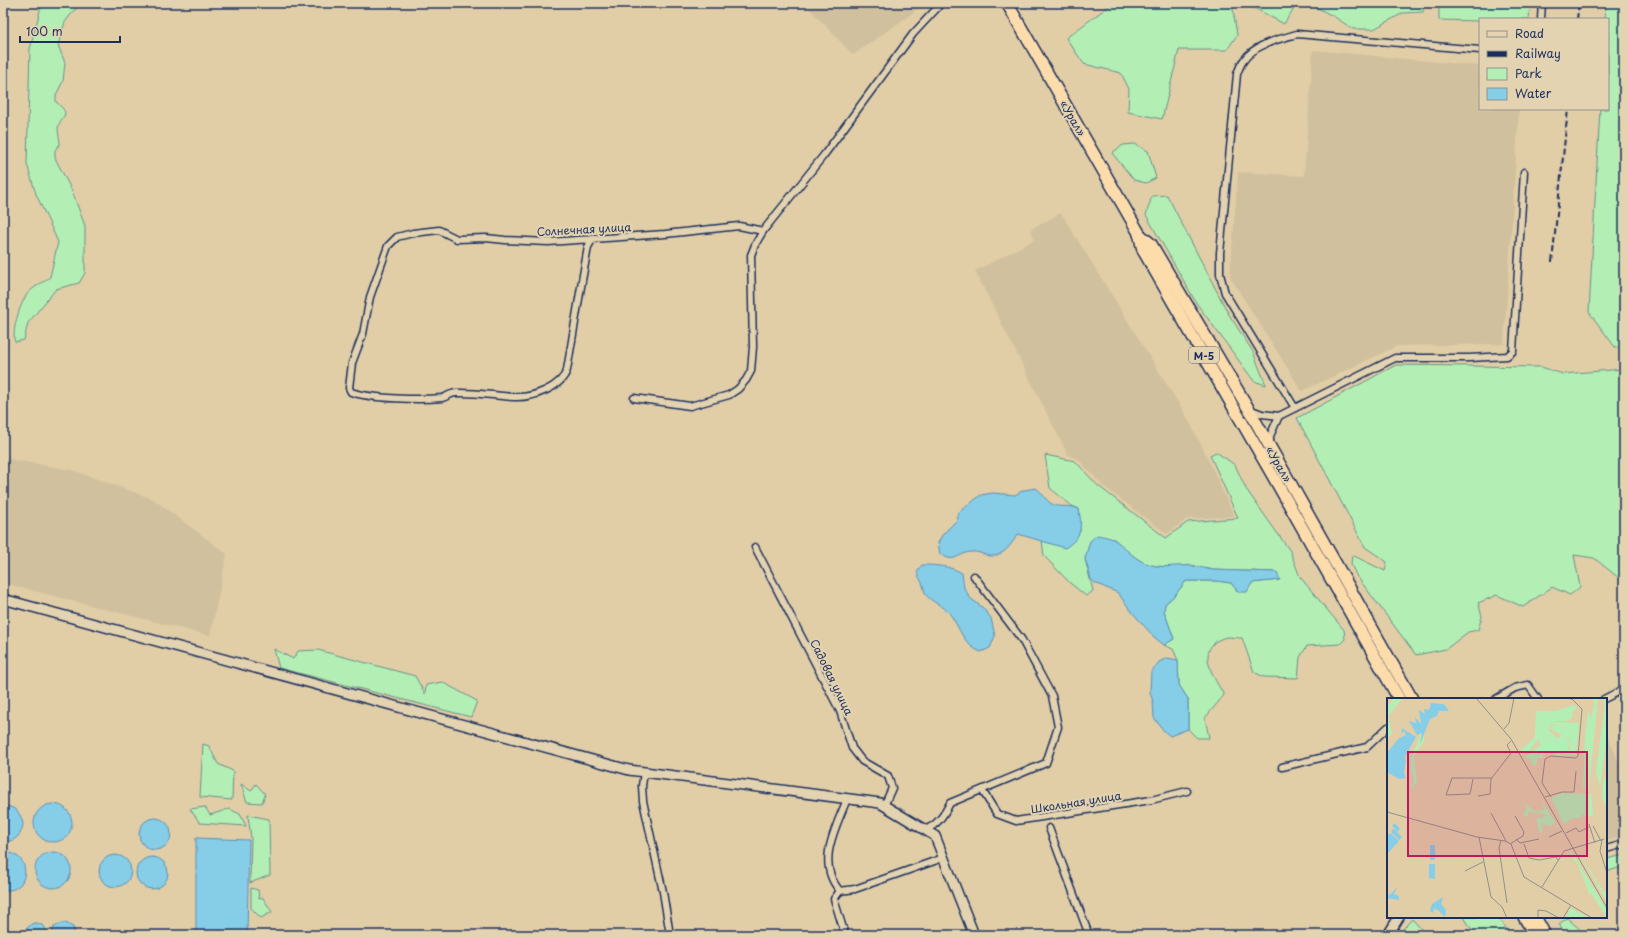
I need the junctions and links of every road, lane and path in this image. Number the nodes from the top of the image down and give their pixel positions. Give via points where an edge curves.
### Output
1 (938, 3) edge
2 (1007, 3) edge
3 (1542, 3) edge
4 (1541, 18) edge
5 (1479, 50) edge
6 (1524, 172) dead end
7 (763, 231) junction
8 (1139, 233) junction
9 (593, 238) junction
10 (634, 398) dead end
11 (1248, 408) junction
12 (1295, 408) junction
13 (1279, 416) junction
14 (1270, 447) junction
15 (755, 547) dead end
16 (974, 576) dead end
17 (3, 599) edge
18 (1624, 689) edge
19 (1398, 698) edge
20 (1411, 698) edge
21 (1498, 698) edge
22 (1537, 698) edge
23 (1606, 698) edge
24 (1387, 728) edge
25 (1282, 767) dead end
26 (644, 772) junction
27 (982, 790) junction
28 (1187, 791) dead end
29 (847, 799) junction
30 (884, 806) junction
31 (1049, 828) dead end
32 (924, 830) junction
33 (1624, 844) edge
34 (1607, 849) edge
35 (943, 858) junction
36 (840, 891) junction
37 (1398, 918) edge
38 (1525, 918) edge
39 (1536, 918) edge
40 (670, 935) edge
41 (845, 935) edge
42 (974, 935) edge
43 (1089, 935) edge
44 (1388, 935) edge
45 (1535, 935) edge
46 (1546, 935) edge

1 - 7 street via 938,7 890,64 824,155
2 - 8 highway, «Урал» / М-5
3 - 4 street
5 - 12 street via 1297,34 1256,49 1244,59 1237,74 1220,274 1225,293
6 - 12 street via 1513,351 1507,356 1395,358
7 - 9 street, Солнечная улица via 739,226
7 - 10 street via 751,255 753,347 751,371 746,380 729,395 690,406
8 - 11 highway, «Урал» / М-5 via 1151,244
8 - 19 highway, «Урал» / М-5 via 1144,250
9 - 9 street, Солнечная улица via 548,242 458,239 439,230 397,237 388,246 370,297 363,334 352,363 349,388 351,392 424,399 445,397 454,393 516,398 543,392 565,378 588,248
11 - 13 street via 1262,414
11 - 14 highway, «Урал» / М-5
12 - 13 street
13 - 14 street via 1270,436
14 - 20 highway, «Урал» / М-5
15 - 30 street, Садовая улица via 840,711 852,748 862,761 888,776 892,788
16 - 27 street via 1022,640 1052,696 1058,727 1046,763
17 - 26 street
18 - 23 street
21 - 22 street via 1515,688 1528,685
24 - 25 street via 1367,747
26 - 29 street
26 - 40 street via 643,801
27 - 28 street, Школьная улица via 997,814 1016,821 1151,800
27 - 32 street via 950,803 943,816
29 - 30 street via 880,803
29 - 36 street via 828,849 832,881
30 - 32 street
31 - 43 street
32 - 35 street via 935,836
33 - 34 street
35 - 36 street via 855,889
35 - 42 street
36 - 41 street via 834,899
37 - 44 street
38 - 45 highway
39 - 46 highway

